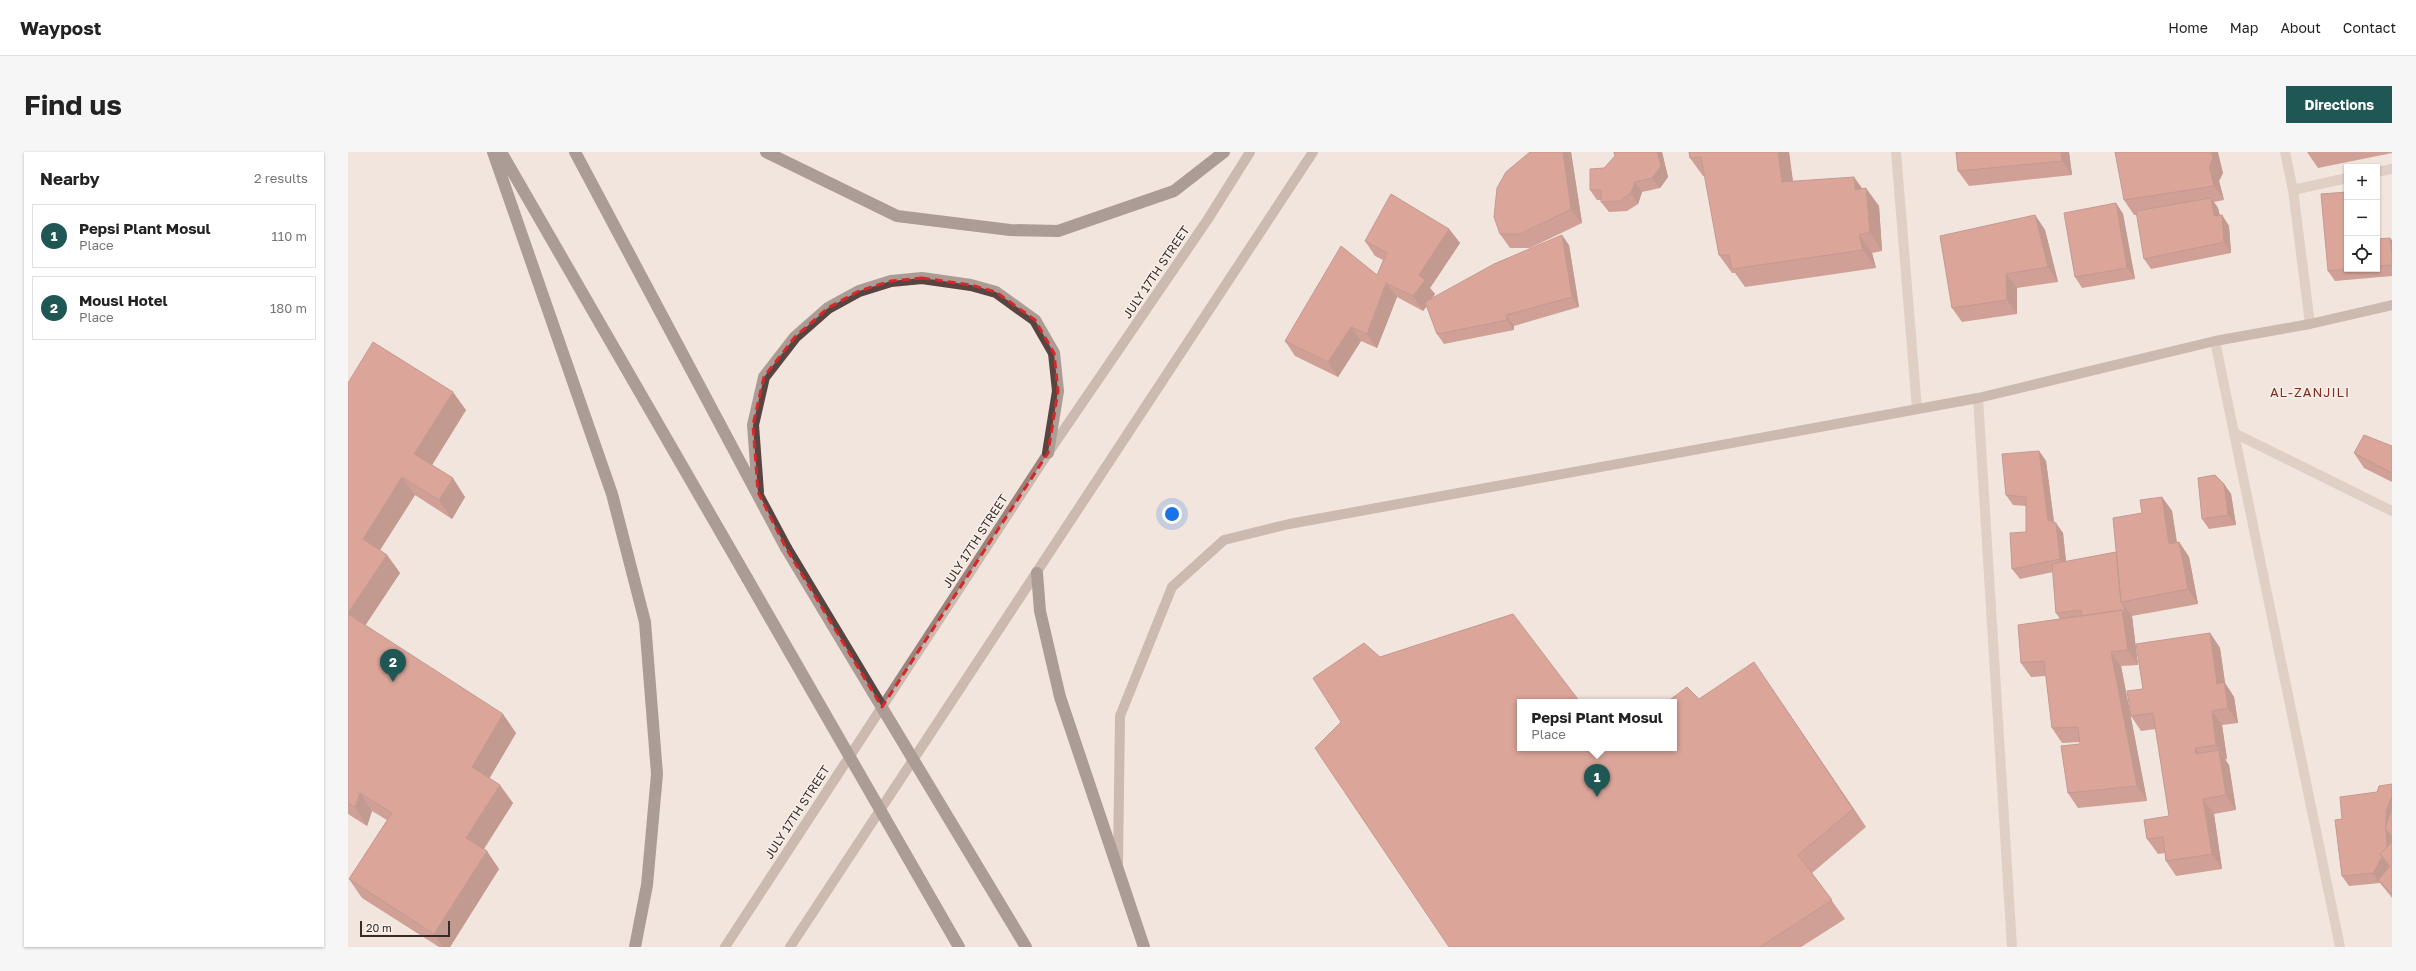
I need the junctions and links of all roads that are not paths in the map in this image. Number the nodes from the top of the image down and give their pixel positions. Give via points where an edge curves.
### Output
1 (493, 152) edge
2 (501, 152) edge
3 (575, 152) edge
4 (766, 152) edge
5 (1224, 152) edge
6 (1250, 152) edge
7 (1312, 152) edge
8 (1896, 152) edge
9 (2285, 152) edge
10 (2392, 169) edge
11 (2380, 171) edge
12 (2344, 179) edge
13 (2293, 190) junction
14 (2392, 305) edge
15 (2310, 324) junction
16 (2215, 341) junction
17 (1978, 398) junction
18 (1918, 409) junction
19 (2234, 433) junction
20 (1048, 453) junction
21 (758, 492) junction
22 (2392, 511) edge
23 (1037, 573) junction
24 (1118, 873) junction
25 (635, 947) edge
26 (725, 947) edge
27 (790, 947) edge
28 (959, 947) edge
29 (1026, 947) edge
30 (1144, 947) edge
31 (2012, 947) edge
32 (2340, 947) edge

1 - 25 highway via 612,494 645,622 657,774 647,885
2 - 28 highway, bridge
3 - 21 highway
4 - 5 highway via 897,216 1010,230 1058,230 1174,191
6 - 20 main road, JULY 17TH STREET via 1208,220
7 - 23 main road
8 - 18 street
9 - 13 street
10 - 11 street
12 - 13 street
13 - 15 street
14 - 15 main road
15 - 16 main road
16 - 17 main road
16 - 19 street
17 - 18 main road
17 - 31 street
18 - 24 main road via 1289,524 1224,540 1172,587 1120,716
19 - 22 street
19 - 32 street
20 - 21 highway via 1058,391 1054,352 1035,320 996,292 971,285 922,278 891,281 859,291 828,308 795,338 764,377 753,426
20 - 26 main road, JULY 17TH STREET
21 - 29 highway, bridge via 786,548
23 - 24 highway via 1040,611 1060,697
23 - 27 main road
24 - 30 highway

